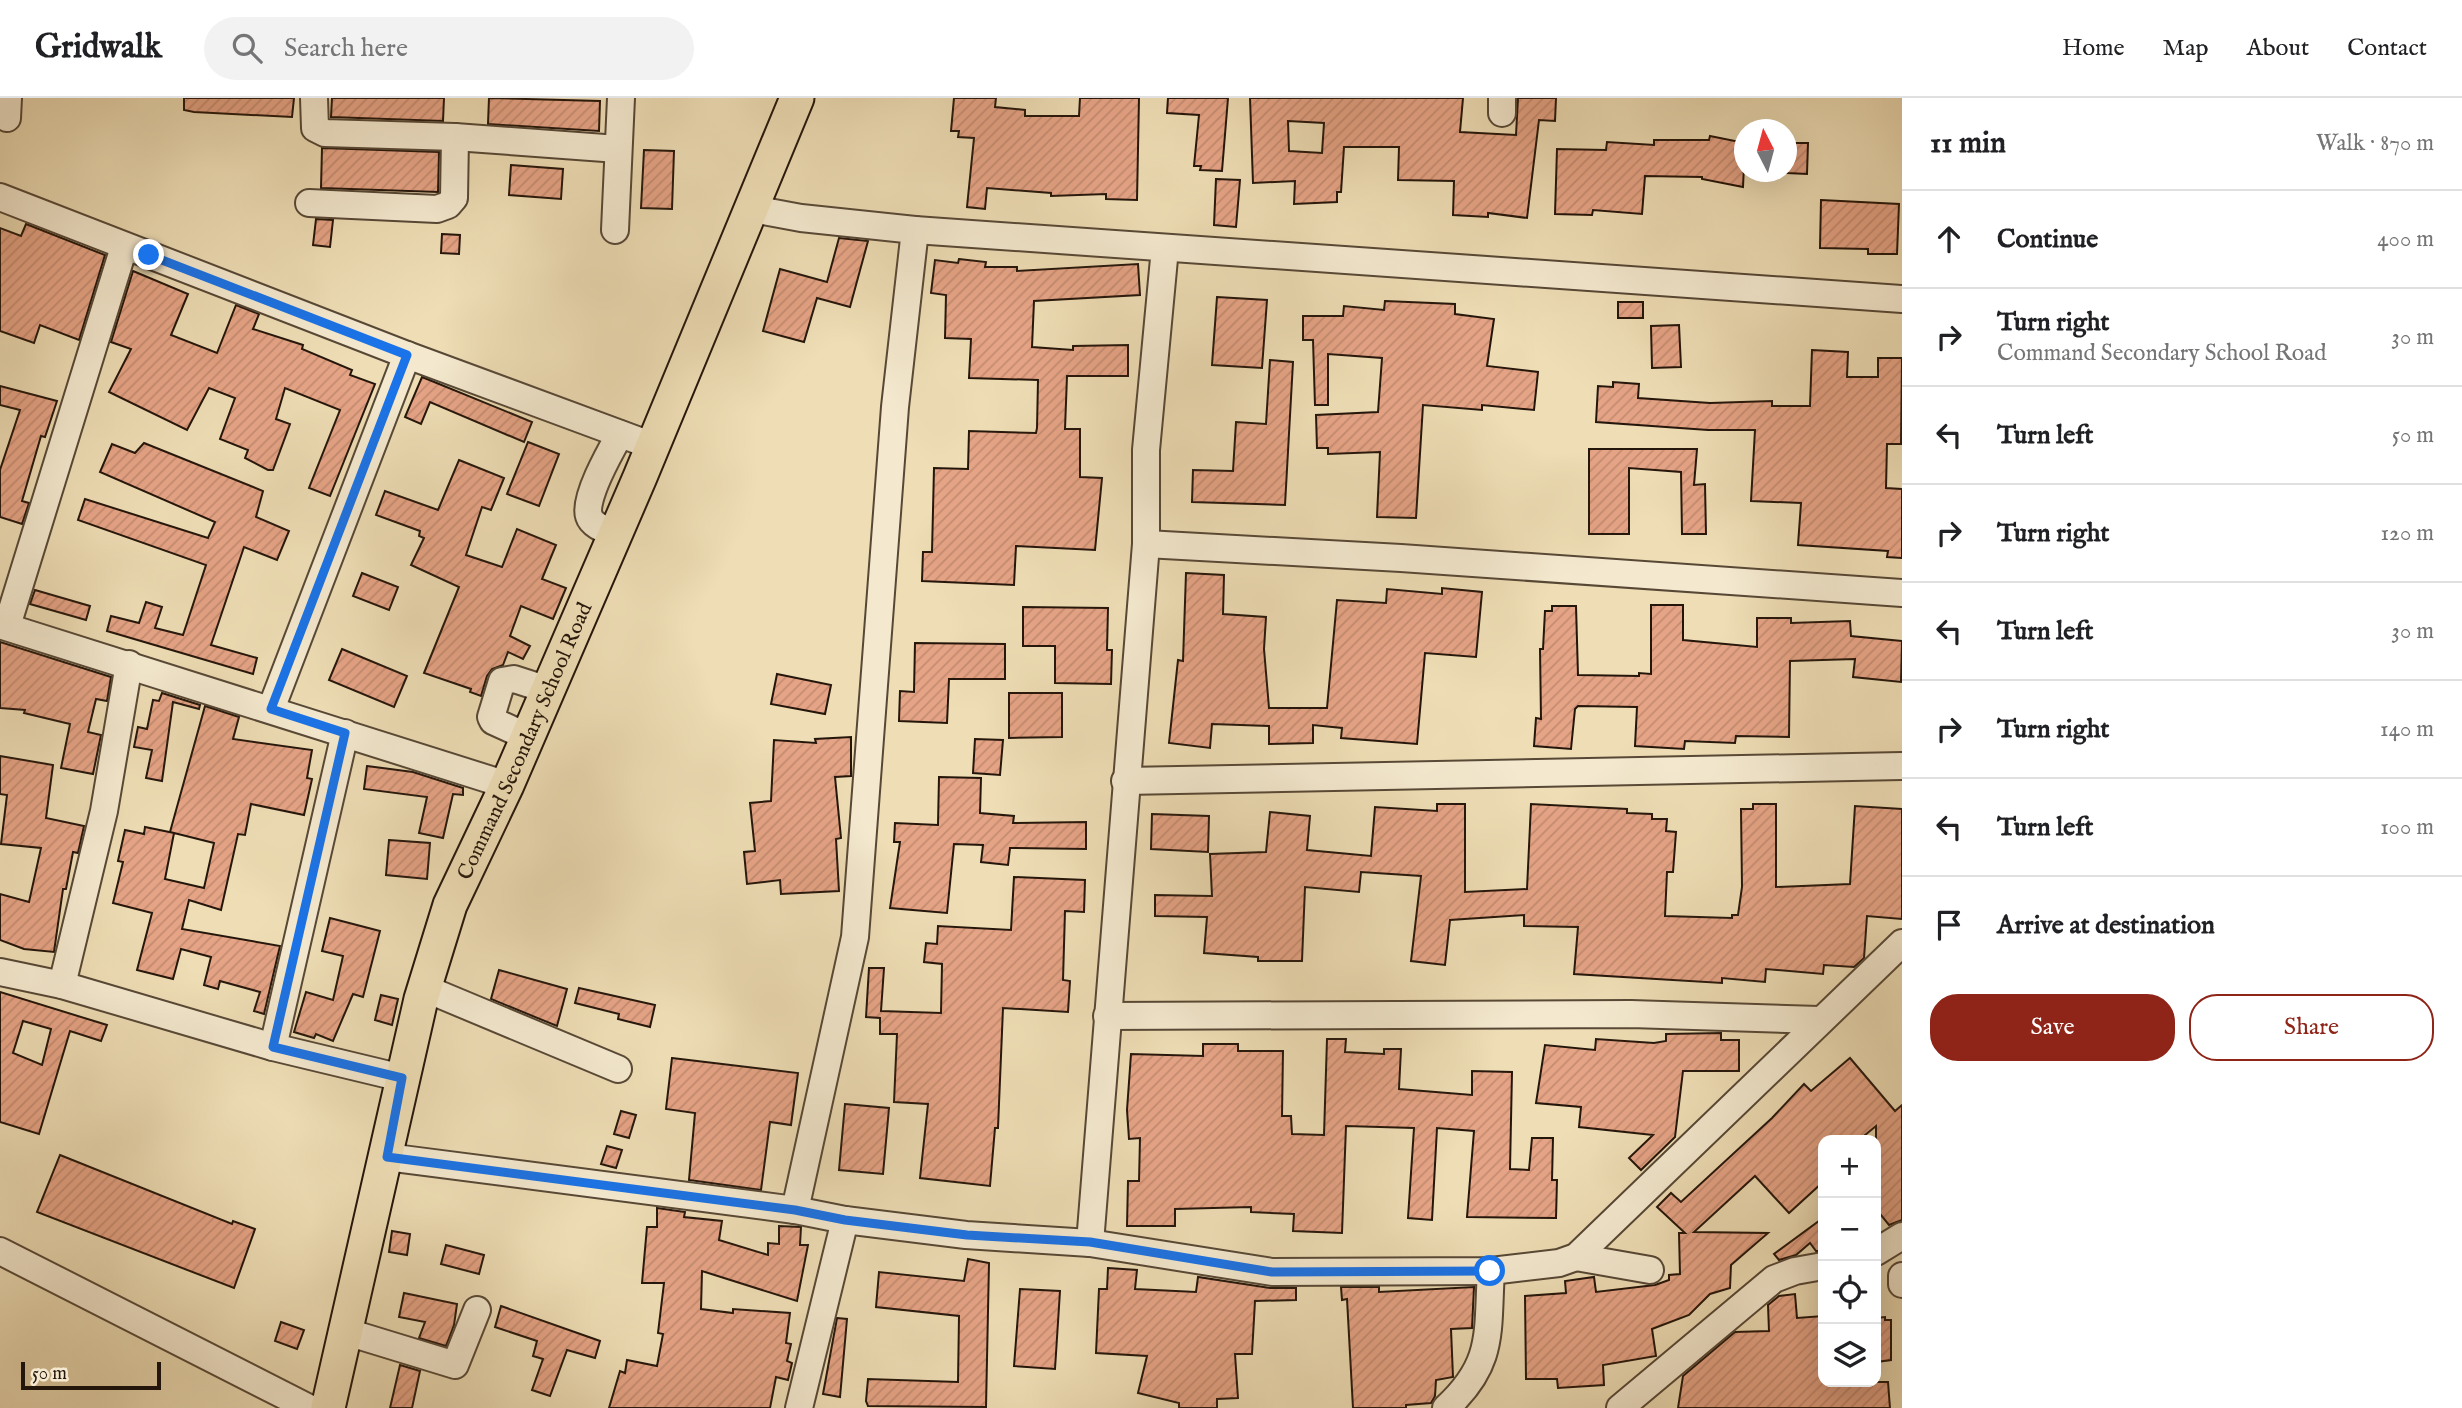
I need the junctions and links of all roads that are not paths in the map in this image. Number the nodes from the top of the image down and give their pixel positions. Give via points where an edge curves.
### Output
1 (314, 98) edge
2 (621, 98) edge
3 (797, 98) edge
4 (455, 137) junction
5 (618, 149) junction
6 (0, 197) edge
7 (309, 203) dead end
8 (754, 209) junction
9 (615, 230) dead end
10 (915, 230) junction
11 (124, 247) junction
12 (1165, 248) junction
13 (1902, 299) edge
14 (407, 355) junction
15 (620, 434) junction
16 (653, 446) junction
17 (604, 463) junction
18 (640, 477) junction
19 (616, 534) junction
20 (1146, 544) junction
21 (1902, 593) edge
22 (3, 626) edge
23 (129, 664) junction
24 (548, 690) junction
25 (271, 709) junction
26 (345, 733) junction
27 (528, 737) junction
28 (1902, 766) edge
29 (1125, 781) junction
30 (507, 785) junction
31 (1902, 943) edge
32 (0, 972) edge
33 (62, 985) junction
34 (424, 988) junction
35 (1107, 1016) junction
36 (1819, 1020) junction
37 (273, 1047) junction
38 (618, 1069) dead end
39 (402, 1078) junction
40 (387, 1157) junction
41 (795, 1210) junction
42 (845, 1220) junction
43 (1902, 1236) edge
44 (1090, 1242) junction
45 (1881, 1249) edge
46 (0, 1251) edge
47 (1576, 1257) junction
48 (1818, 1267) edge
49 (1650, 1270) dead end
50 (1490, 1271) junction
51 (1902, 1277) edge
52 (1902, 1284) edge
53 (477, 1310) dead end
54 (347, 1332) junction
55 (309, 1408) edge
56 (328, 1408) edge
57 (799, 1408) edge
58 (1446, 1408) edge
59 (1619, 1408) edge

1 - 4 street via 315,128 326,133
2 - 5 street
3 - 8 main road, Command Secondary School Road
4 - 5 street
4 - 7 street via 454,198 448,205 437,209
5 - 9 street
6 - 11 street
8 - 10 street
8 - 16 main road, Command Secondary School Road
10 - 12 street
10 - 41 street via 895,407 855,937
11 - 14 street
11 - 22 street
12 - 13 street
12 - 20 street via 1146,450
14 - 15 street
14 - 25 street
15 - 16 street
15 - 17 street
16 - 18 main road, Command Secondary School Road
17 - 18 street
17 - 19 street via 588,508 589,518
18 - 19 main road, Command Secondary School Road
19 - 24 main road, Command Secondary School Road
20 - 21 street
20 - 29 street
22 - 23 street
23 - 25 street
23 - 33 street via 104,811
24 - 27 main road, Command Secondary School Road
24 - 27 street via 514,679 502,681 491,717
25 - 26 street
26 - 30 street
26 - 37 street
27 - 30 main road, Command Secondary School Road
28 - 29 street
29 - 35 street
30 - 34 main road, Command Secondary School Road via 450,905
31 - 36 street
32 - 33 street
33 - 37 street
34 - 38 street
34 - 39 main road, Command Secondary School Road
35 - 36 street via 1631,1014
35 - 44 street
36 - 47 street
37 - 39 street
39 - 40 main road, Command Secondary School Road
40 - 41 street
40 - 54 main road, Command Secondary School Road
41 - 42 street
42 - 44 street via 967,1235
42 - 57 street
43 - 45 street
44 - 50 street via 1272,1272
46 - 55 street
47 - 49 street
47 - 50 street
48 - 59 street via 1774,1279
50 - 58 street via 1482,1365
51 - 52 street
53 - 54 street via 455,1365
54 - 56 main road, Command Secondary School Road

